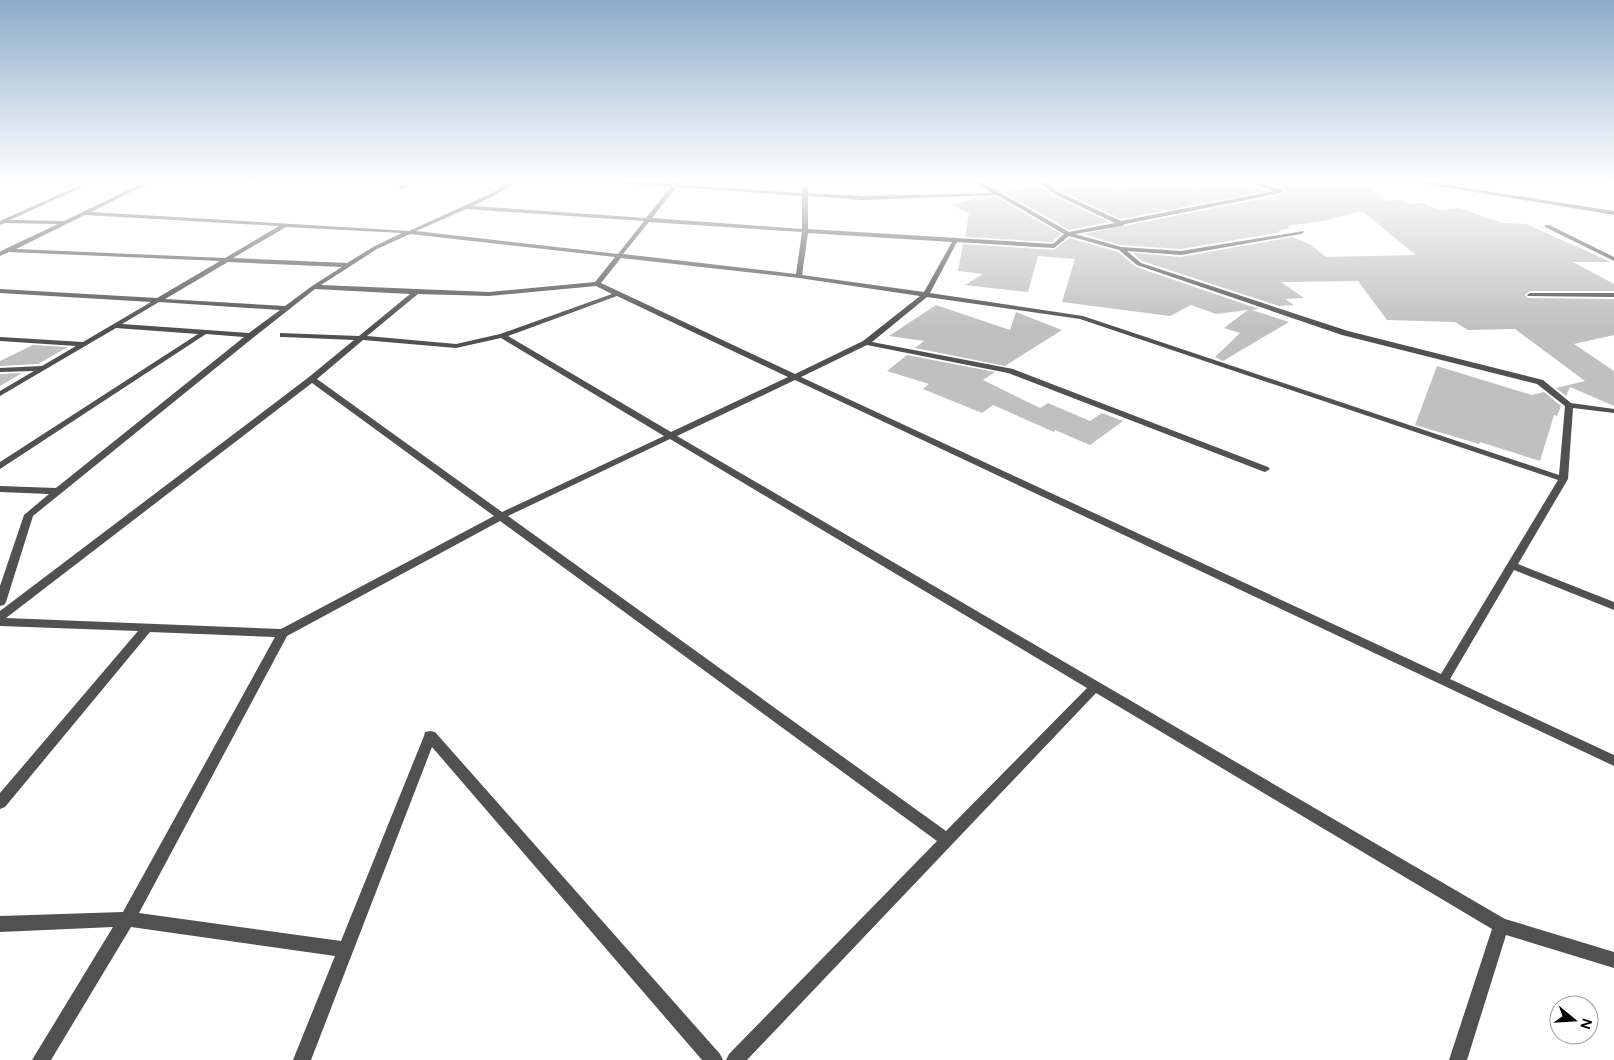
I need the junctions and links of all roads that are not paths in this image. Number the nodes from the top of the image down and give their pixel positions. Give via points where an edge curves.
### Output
1 (52, 228) edge
2 (279, 228) edge
3 (345, 228) edge
4 (414, 228) edge
5 (641, 228) edge
6 (769, 228) edge
7 (1058, 228) edge
8 (1098, 228) edge
9 (1552, 228) edge
10 (805, 231) junction
11 (406, 232) junction
12 (1300, 232) dead end
13 (1068, 234) junction
14 (956, 239) junction
15 (1121, 249) junction
16 (7, 250) junction
17 (0, 254) edge
18 (619, 256) junction
19 (1614, 259) edge
20 (226, 260) junction
21 (346, 265) junction
22 (799, 276) junction
23 (597, 284) junction
24 (314, 287) junction
25 (0, 291) edge
26 (416, 292) junction
27 (928, 293) junction
28 (617, 294) junction
29 (1530, 295) dead end
30 (1614, 295) edge
31 (158, 300) junction
32 (288, 308) junction
33 (115, 326) junction
34 (205, 332) junction
35 (251, 335) junction
36 (283, 335) dead end
37 (502, 336) junction
38 (361, 338) junction
39 (0, 339) edge
40 (866, 343) junction
41 (85, 344) junction
42 (45, 368) junction
43 (0, 370) edge
44 (794, 377) junction
45 (312, 379) junction
46 (0, 394) edge
47 (1569, 405) junction
48 (1614, 411) edge
49 (671, 435) junction
50 (0, 466) edge
51 (1265, 469) dead end
52 (1563, 479) junction
53 (0, 489) edge
54 (58, 491) junction
55 (501, 516) junction
56 (1512, 565) junction
57 (0, 602) edge
58 (1614, 606) edge
59 (0, 617) edge
60 (0, 622) edge
61 (148, 628) junction
62 (283, 633) junction
63 (1443, 681) junction
64 (1094, 687) junction
65 (1614, 761) edge
66 (0, 804) edge
67 (948, 841) junction
68 (127, 919) junction
69 (0, 924) edge
70 (1500, 926) junction
71 (346, 950) junction
72 (1614, 960) edge
73 (41, 1060) edge
74 (302, 1060) edge
75 (714, 1060) edge
76 (735, 1060) edge
77 (1458, 1060) edge

1 - 16 street
2 - 20 street
3 - 11 street
4 - 11 street
5 - 18 street
6 - 10 street
7 - 13 street
8 - 13 street
9 - 19 street
10 - 14 street
10 - 22 street
11 - 18 street
11 - 21 street
12 - 15 street via 1181,254
13 - 14 street via 1054,246
13 - 15 street
14 - 27 street
15 - 47 street via 1139,264 1345,333 1540,382
16 - 17 street
16 - 20 street
18 - 22 street
18 - 23 street
20 - 21 street
20 - 31 street
21 - 24 street
22 - 27 street
23 - 26 street via 489,294
23 - 28 street
24 - 26 street
24 - 32 street
25 - 31 street
26 - 38 street
27 - 40 street
27 - 52 street via 1081,317
28 - 37 street
28 - 44 street
29 - 30 street
31 - 32 street
31 - 33 street
32 - 35 street
33 - 34 street
33 - 41 street
34 - 35 street
34 - 50 street
35 - 54 street
36 - 38 street
37 - 38 street via 456,346
37 - 49 street
38 - 45 street
39 - 41 street
40 - 44 street
40 - 51 street via 1010,371
41 - 42 street
42 - 43 street
42 - 46 street
44 - 49 street
44 - 63 street
45 - 55 street
45 - 59 street
47 - 48 street
47 - 52 street
49 - 55 street
49 - 64 street
52 - 56 street
53 - 54 street
54 - 57 street via 29,515
55 - 62 street
55 - 67 street
56 - 58 street
56 - 63 street
60 - 61 street
61 - 62 street
61 - 66 street
62 - 68 street
63 - 65 street
64 - 67 street
64 - 70 street
67 - 76 street
68 - 69 street
68 - 71 street
68 - 73 street
70 - 72 street
70 - 77 street
71 - 74 street
71 - 75 street via 430,736

